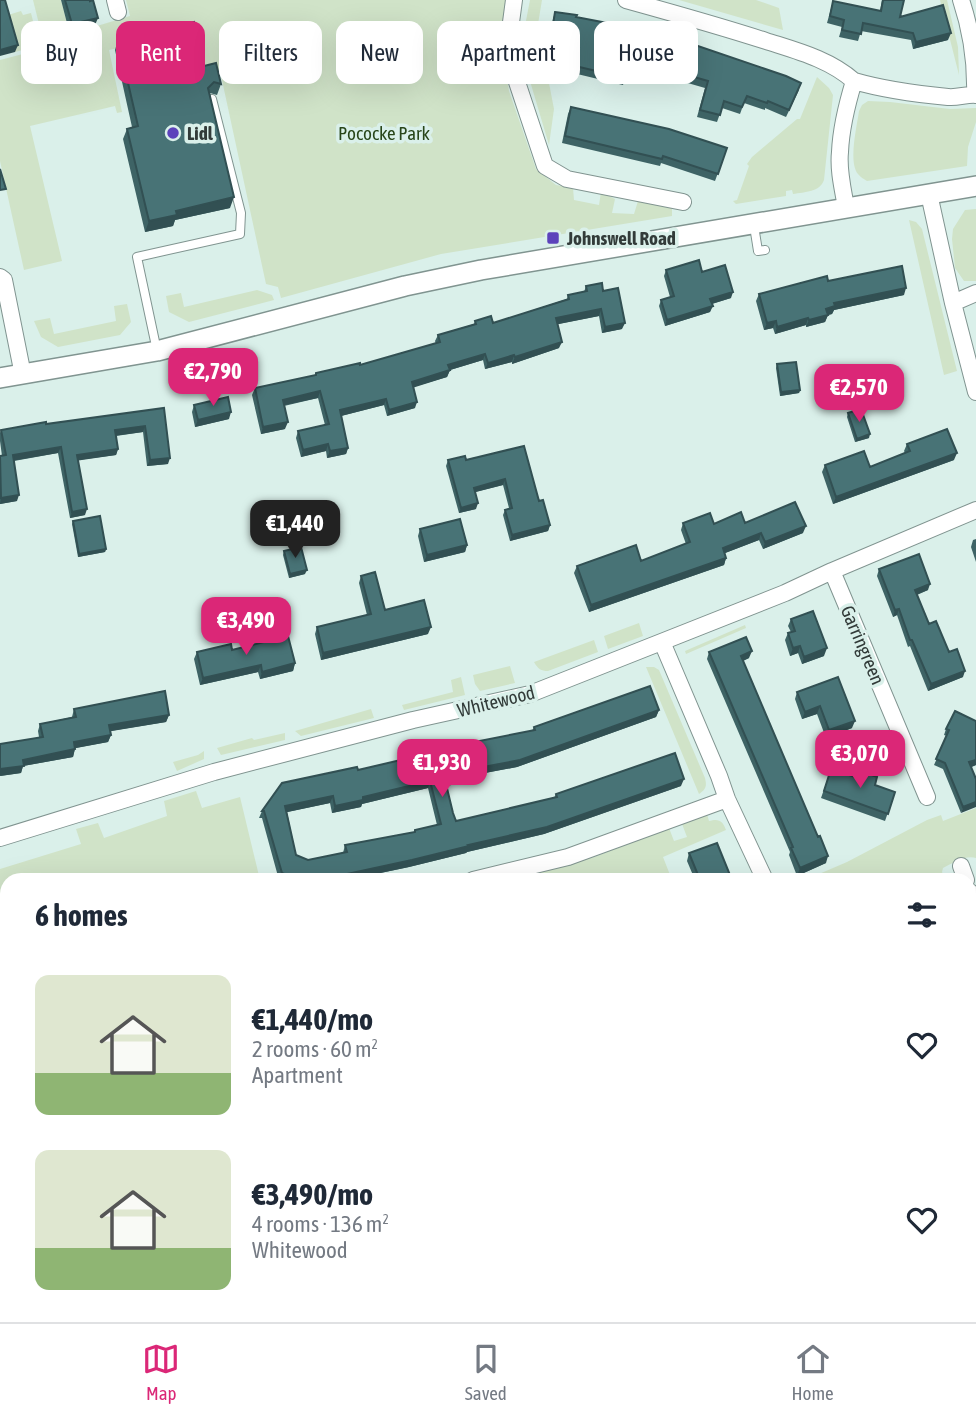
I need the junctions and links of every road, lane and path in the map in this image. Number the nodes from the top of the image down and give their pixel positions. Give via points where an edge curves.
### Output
1 (514, 0) edge
2 (626, 0) edge
3 (961, 0) edge
4 (854, 81) junction
5 (975, 95) edge
6 (212, 99) edge
7 (976, 186) edge
8 (929, 194) junction
9 (683, 202) dead end
10 (846, 207) junction
11 (753, 223) junction
12 (765, 250) dead end
13 (0, 277) edge
14 (976, 293) edge
15 (953, 303) junction
16 (157, 351) junction
17 (23, 375) junction
18 (0, 378) edge
19 (976, 392) edge
20 (976, 510) edge
21 (832, 571) junction
22 (662, 642) junction
23 (927, 797) dead end
24 (727, 799) junction
25 (0, 838) edge
26 (503, 873) edge
27 (762, 873) edge

1 - 9 street via 509,37 515,75 545,166 568,179
2 - 4 street via 819,59
3 - 5 street via 974,55
4 - 5 street via 952,97
4 - 10 street via 840,152
6 - 16 lane via 241,213 240,234 137,257
7 - 8 street
8 - 10 street
8 - 15 street
10 - 11 street
11 - 12 lane via 758,251
11 - 16 street via 405,286
13 - 17 street
14 - 15 street
15 - 19 street
16 - 17 street
17 - 18 street
20 - 21 street
21 - 22 street
21 - 23 street, Garringreen
22 - 24 street
22 - 25 street, Whitewood via 530,694 214,772
24 - 26 street via 568,858
24 - 27 street

